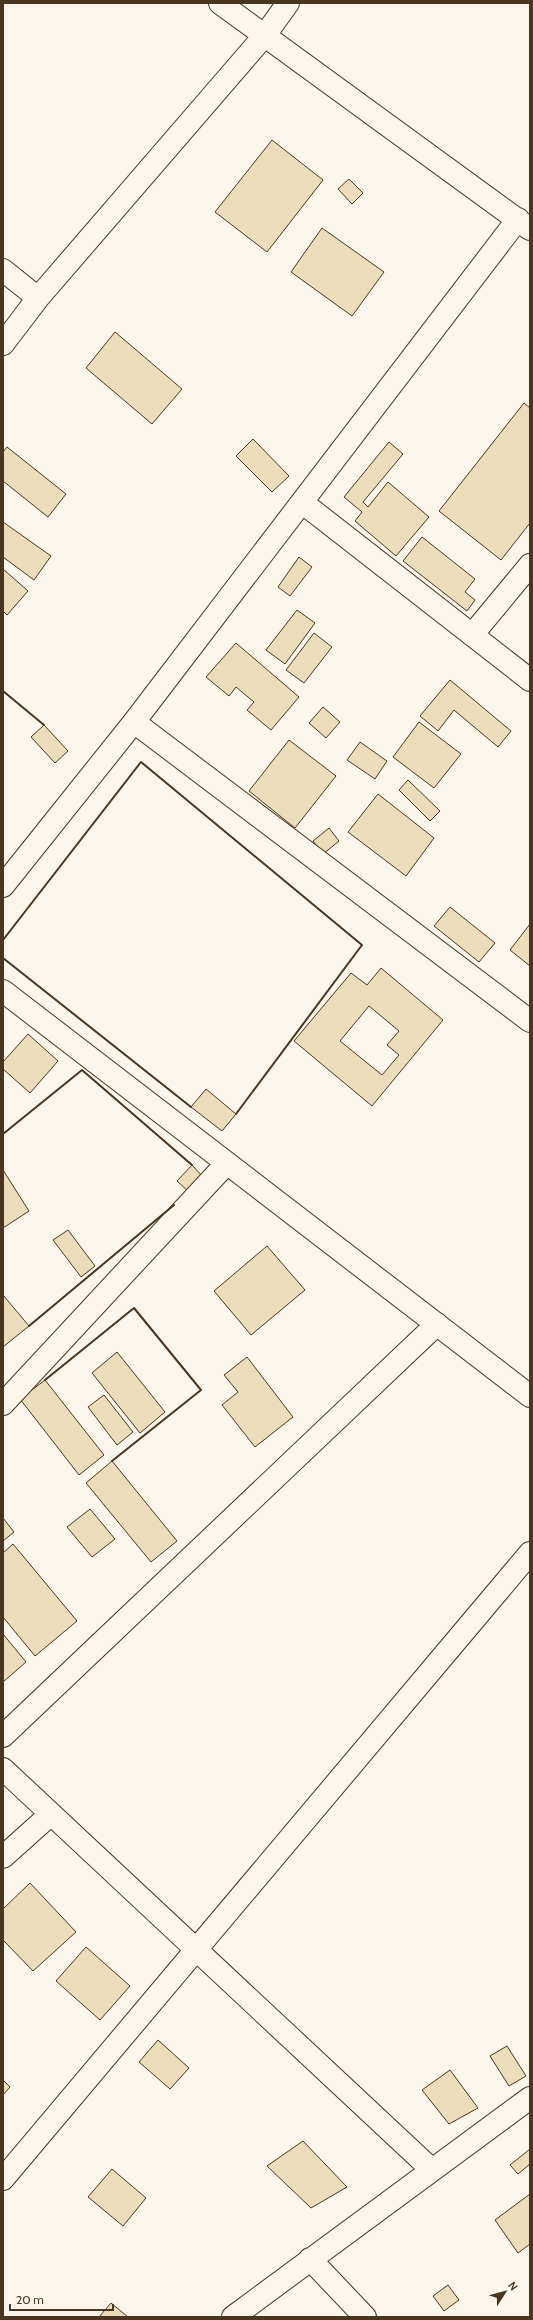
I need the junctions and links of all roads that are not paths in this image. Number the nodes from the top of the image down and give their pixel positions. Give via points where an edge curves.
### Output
1 (220, 3) edge
2 (288, 3) edge
3 (265, 35) junction
4 (524, 224) edge
5 (3, 270) edge
6 (38, 298) junction
7 (3, 344) edge
8 (303, 503) junction
9 (530, 565) edge
10 (472, 635) junction
11 (530, 680) edge
12 (134, 722) junction
13 (3, 886) edge
14 (3, 991) edge
15 (530, 1021) edge
16 (227, 1163) junction
17 (437, 1324) junction
18 (530, 1396) edge
19 (3, 1404) edge
20 (530, 1553) edge
21 (3, 1736) edge
22 (3, 1769) edge
23 (51, 1814) junction
24 (3, 1857) edge
25 (196, 1950) junction
26 (530, 2098) edge
27 (431, 2170) junction
28 (3, 2179) edge
29 (310, 2259) junction
30 (232, 2317) edge
31 (365, 2317) edge

1 - 3 street
2 - 3 street
3 - 4 street
3 - 6 street
4 - 8 street
5 - 6 street
6 - 7 street
8 - 10 street
8 - 12 street
9 - 10 street
10 - 11 street
12 - 13 street
12 - 15 street
14 - 16 street
16 - 17 street
16 - 19 street
17 - 18 street
17 - 21 street
20 - 25 street
22 - 23 street
23 - 24 street
23 - 25 street
25 - 27 street
25 - 28 street
26 - 27 street
27 - 29 street
29 - 30 street
29 - 31 street

